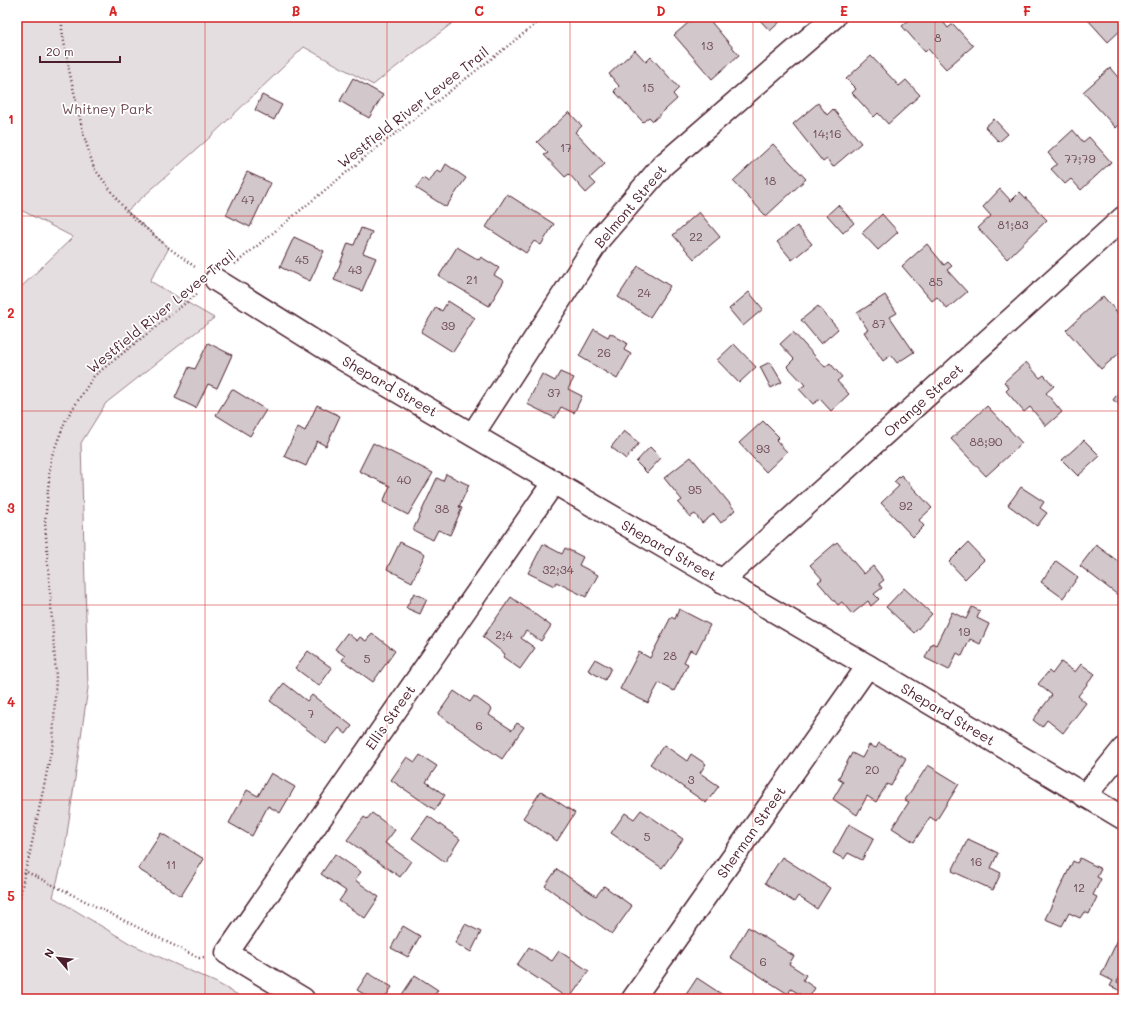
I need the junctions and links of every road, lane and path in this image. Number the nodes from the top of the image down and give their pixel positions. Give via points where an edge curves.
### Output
1 (62, 17) edge
2 (544, 17) edge
3 (834, 17) edge
4 (1123, 218) edge
5 (216, 280) junction
6 (473, 434) junction
7 (554, 482) junction
8 (722, 581) junction
9 (868, 666) junction
10 (1123, 749) edge
11 (1085, 796) junction
12 (1123, 818) edge
13 (25, 871) junction
14 (17, 913) edge
15 (227, 953) junction
16 (303, 999) edge
17 (633, 999) edge

1 - 5 path via 70,77 94,168 127,212 190,264
2 - 5 path, Westfield River Levee Trail via 369,154
3 - 6 street, Belmont Street via 663,165 600,238
4 - 8 street, Orange Street
5 - 6 street, Shepard Street via 341,358
5 - 13 path, Westfield River Levee Trail via 94,376 66,419 51,458 45,522 56,676 53,742
6 - 7 street, Shepard Street
7 - 8 street, Shepard Street
7 - 15 street, Ellis Street
8 - 9 street, Shepard Street
9 - 11 street, Shepard Street
9 - 17 street, Sherman Street
10 - 11 street
11 - 12 street, Shepard Street
13 - 14 path, Westfield River Levee Trail
13 - 15 path via 199,958
15 - 16 street

